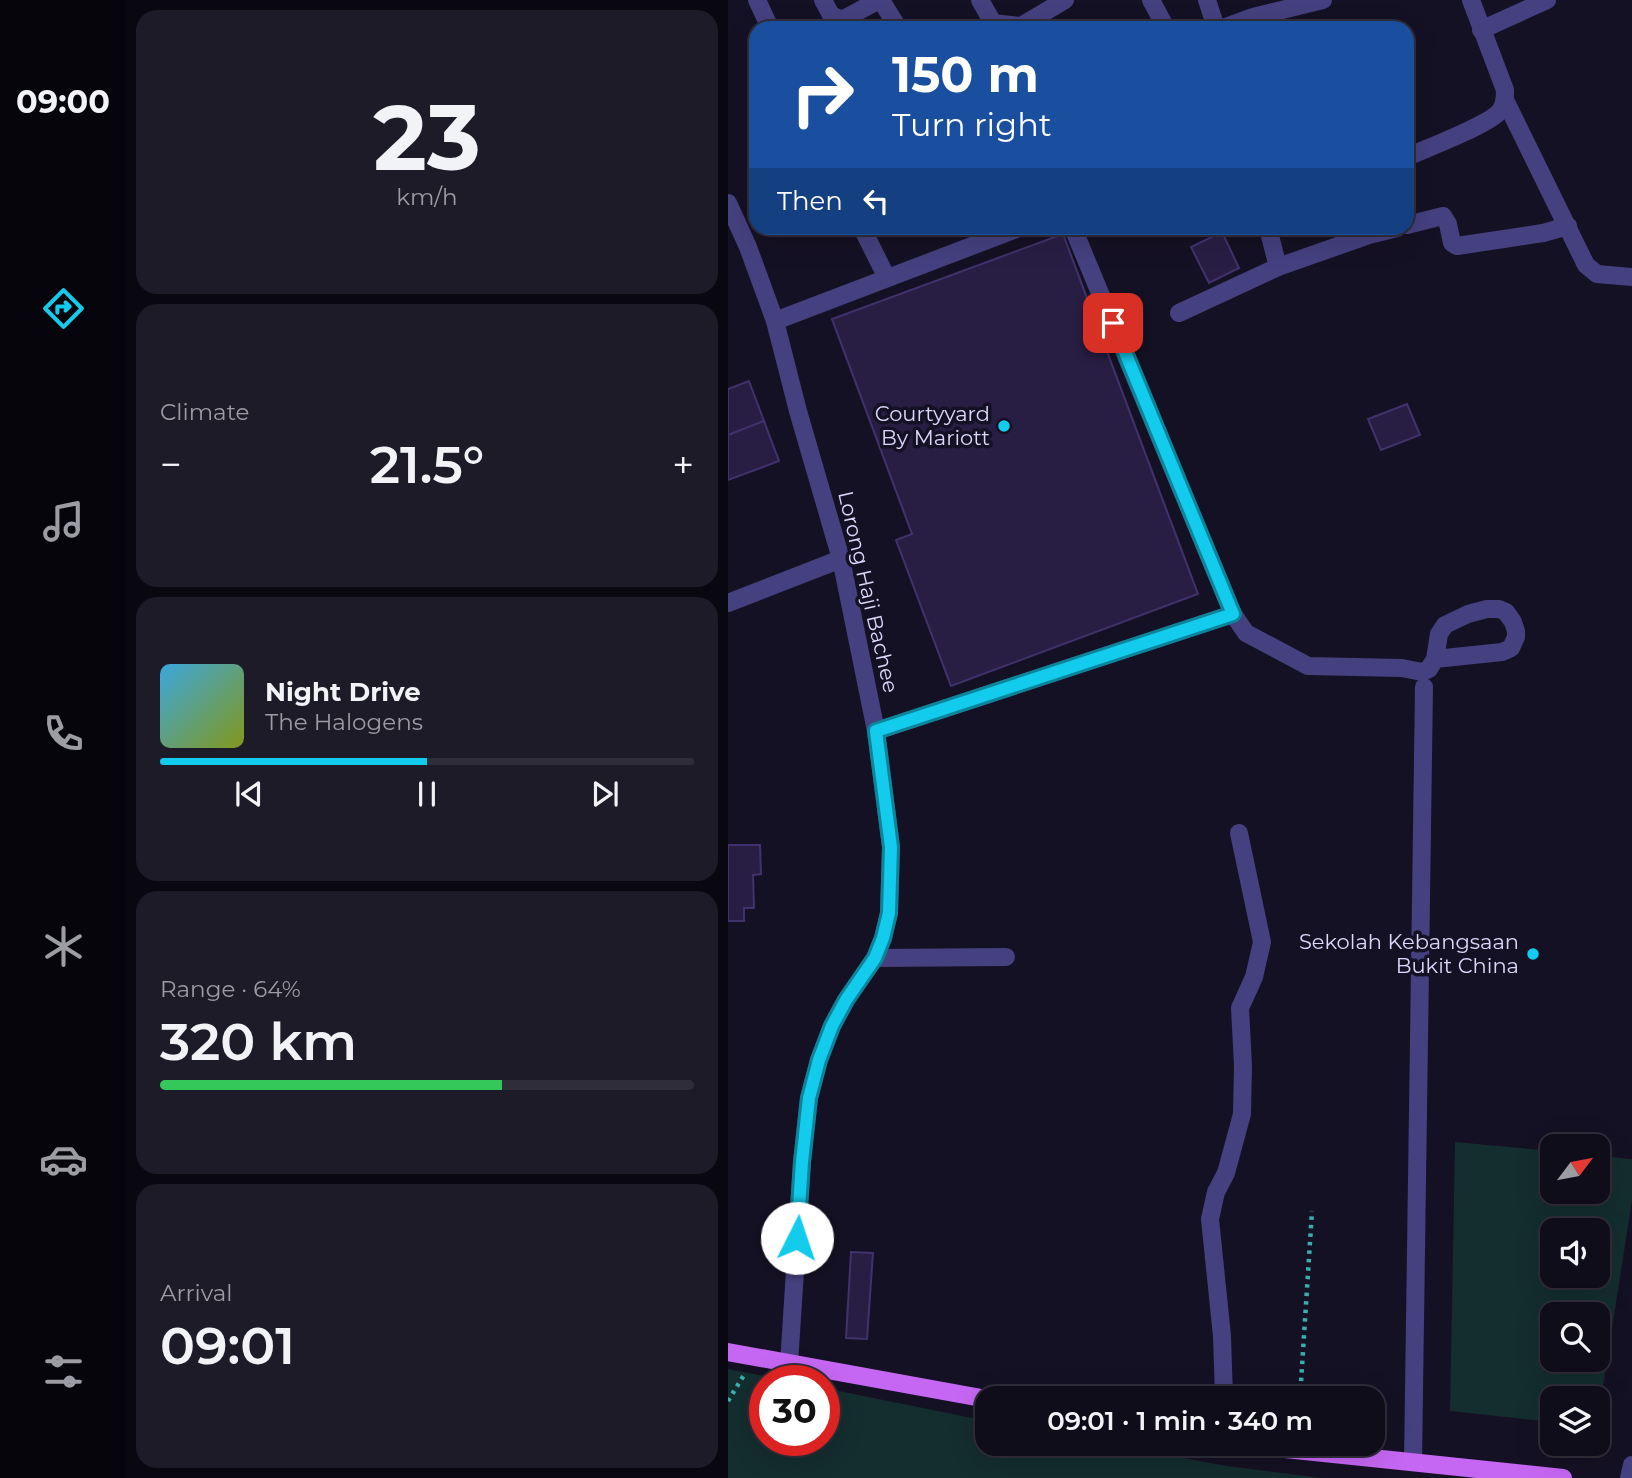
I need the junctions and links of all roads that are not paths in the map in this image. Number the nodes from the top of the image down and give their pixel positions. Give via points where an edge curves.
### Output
1 (757, 0) edge
2 (822, 0) edge
3 (880, 0) edge
4 (980, 0) edge
5 (1065, 0) edge
6 (1151, 0) edge
7 (1206, 0) edge
8 (1323, 0) edge
9 (1471, 0) edge
10 (1547, 0) edge
11 (767, 21) edge
12 (894, 21) edge
13 (992, 21) edge
14 (1029, 21) edge
15 (1162, 21) edge
16 (1214, 21) edge
17 (1242, 21) edge
18 (1481, 30) junction
19 (1504, 100) junction
20 (1414, 154) edge
21 (728, 203) edge
22 (1414, 223) edge
23 (1568, 226) junction
24 (866, 235) edge
25 (1001, 235) edge
26 (1076, 235) edge
27 (1270, 235) edge
28 (1369, 235) edge
29 (1278, 267) junction
30 (1632, 277) edge
31 (887, 278) junction
32 (1179, 313) dead end
33 (775, 321) junction
34 (841, 559) junction
35 (728, 603) edge
36 (1233, 614) junction
37 (1434, 659) dead end
38 (1424, 687) dead end
39 (876, 731) junction
40 (1239, 833) dead end
41 (1006, 957) dead end
42 (875, 958) junction
43 (728, 1352) edge
44 (789, 1364) junction
45 (1224, 1386) edge
46 (975, 1397) edge
47 (1355, 1456) edge
48 (1413, 1462) junction
49 (1632, 1465) edge
50 (1563, 1478) edge
51 (1629, 1478) edge

1 - 11 street
2 - 3 street via 831,15 842,20
3 - 12 street
4 - 13 street
5 - 14 street
6 - 15 street
7 - 16 street
8 - 17 street
9 - 18 street
10 - 18 street
18 - 19 street via 1506,90
19 - 20 street via 1501,110 1482,124
19 - 23 street
21 - 33 street, Lorong Haji Bachee
22 - 23 street via 1443,216 1457,246
23 - 30 street via 1586,265 1597,274
24 - 31 street
25 - 31 street
26 - 36 street
27 - 29 street
28 - 29 street
29 - 32 street
31 - 33 street
33 - 34 street, Lorong Haji Bachee
34 - 35 street
34 - 39 street, Lorong Haji Bachee
36 - 37 street via 1246,633 1308,666 1422,672
36 - 39 street
38 - 48 street
39 - 42 street, Lorong Haji Bachee via 891,847 889,913
40 - 45 street via 1262,942 1240,1008 1242,1114 1210,1219
41 - 42 street
42 - 44 street, Lorong Haji Bachee via 832,1026 809,1098
43 - 44 main road
44 - 46 main road
47 - 48 main road
48 - 50 main road
49 - 51 street

